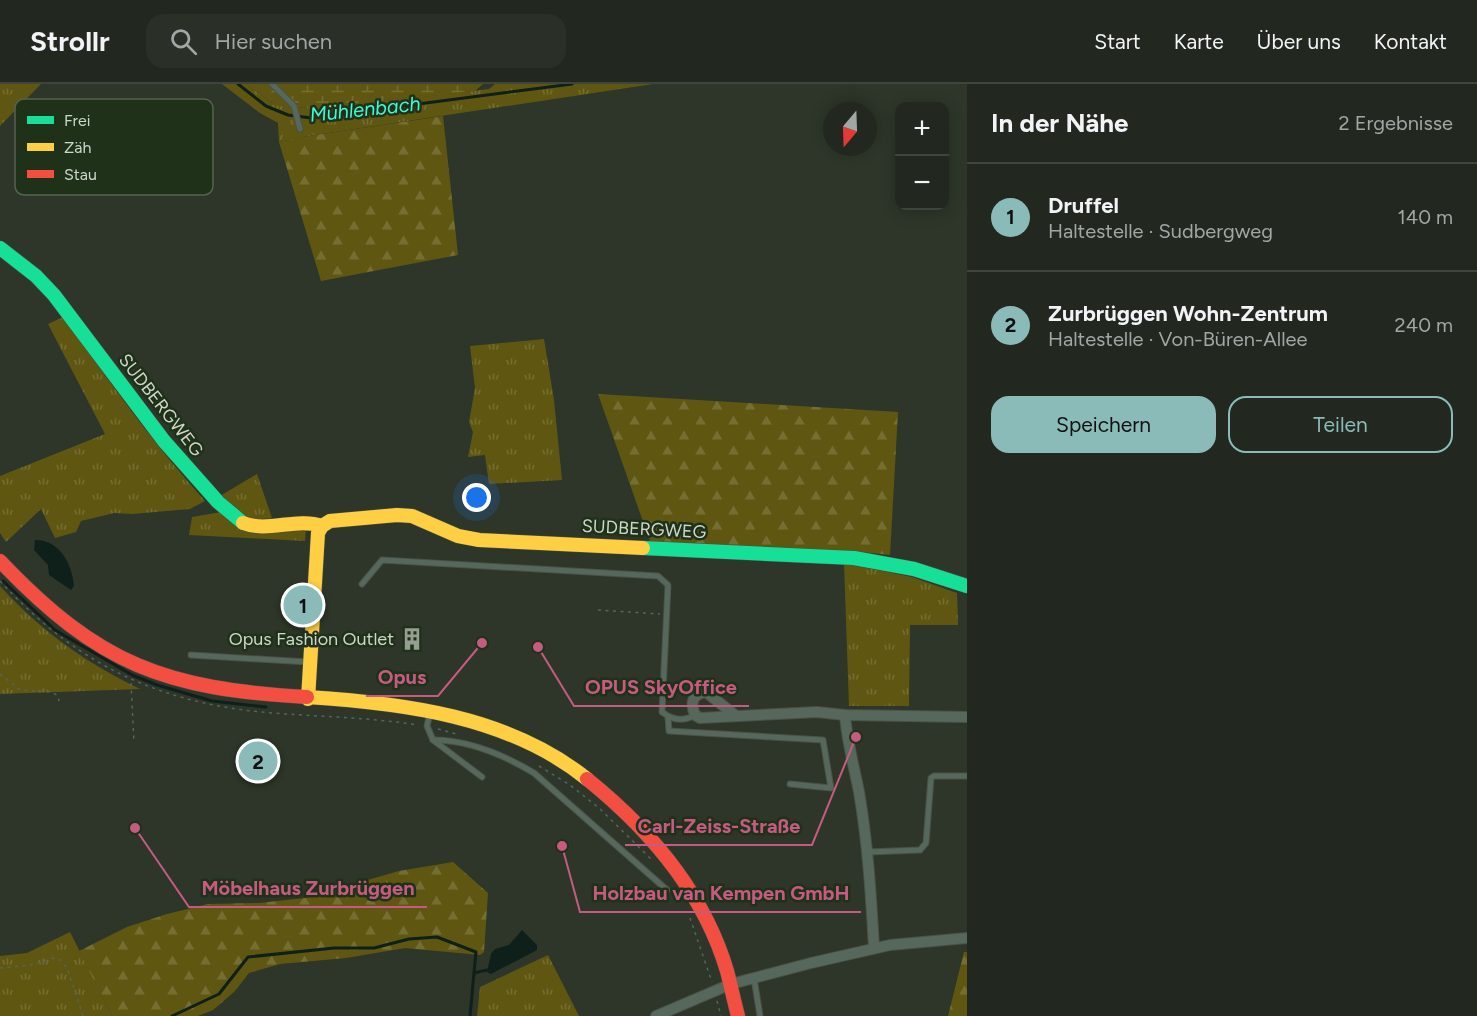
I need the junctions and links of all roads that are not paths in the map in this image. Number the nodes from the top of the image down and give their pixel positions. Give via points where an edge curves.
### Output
1 (272, 84) edge
2 (299, 126) dead end
3 (0, 248) edge
4 (322, 526) junction
5 (0, 561) edge
6 (362, 584) dead end
7 (967, 586) edge
8 (191, 655) dead end
9 (310, 663) junction
10 (308, 699) junction
11 (430, 711) junction
12 (695, 715) junction
13 (845, 715) junction
14 (736, 716) junction
15 (668, 717) junction
16 (967, 717) edge
17 (433, 740) junction
18 (967, 776) edge
19 (482, 777) dead end
20 (790, 784) dead end
21 (867, 852) junction
22 (667, 890) dead end
23 (967, 938) edge
24 (873, 948) junction
25 (754, 978) junction
26 (731, 984) junction
27 (656, 1016) edge
28 (738, 1016) edge
29 (760, 1016) edge

1 - 2 lane via 287,96
3 - 4 street, SUDBERGWEG via 54,295 177,458 230,513 245,524 310,522
4 - 7 street, SUDBERGWEG via 330,521 398,514 479,540 854,558 914,569
4 - 9 street via 318,533
5 - 10 street via 33,596 75,631 148,671 197,686
6 - 15 lane via 382,560 658,576 668,585 661,707
8 - 9 lane
9 - 10 street
10 - 11 street via 380,703
11 - 17 lane via 427,726
11 - 26 street via 496,729 536,747 579,773 637,822 676,869 702,913
12 - 14 street
12 - 14 street via 693,698 706,692
12 - 15 lane via 677,720
13 - 14 street via 817,712
13 - 16 street
13 - 21 street
15 - 20 lane via 669,731 823,740 831,788
17 - 19 lane
17 - 22 lane via 476,747 534,773
18 - 21 lane via 931,778 926,843 920,850
21 - 24 street
23 - 24 street
24 - 25 street
25 - 26 street
25 - 29 lane
26 - 27 street
26 - 28 street

